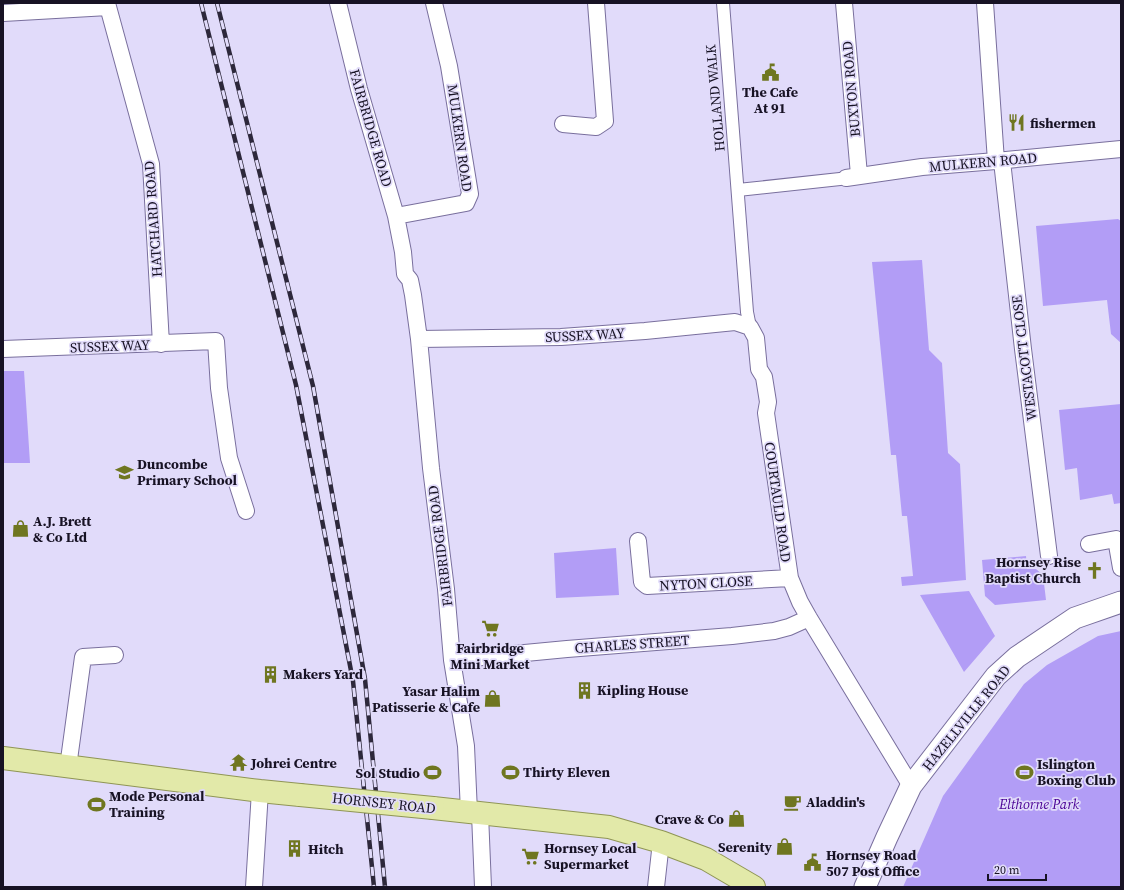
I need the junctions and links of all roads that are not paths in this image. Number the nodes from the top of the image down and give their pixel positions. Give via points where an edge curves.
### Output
1 (338, 3) edge
2 (434, 3) edge
3 (596, 3) edge
4 (723, 3) edge
5 (844, 3) edge
6 (985, 3) edge
7 (107, 5) edge
8 (3, 13) edge
9 (563, 124) dead end
10 (1121, 149) edge
11 (999, 161) junction
12 (848, 177) junction
13 (738, 190) junction
14 (396, 216) junction
15 (750, 327) junction
16 (419, 339) junction
17 (161, 344) junction
18 (3, 349) edge
19 (246, 511) dead end
20 (638, 541) dead end
21 (1089, 544) dead end
22 (1049, 556) dead end
23 (1121, 568) edge
24 (790, 578) junction
25 (1121, 602) edge
26 (809, 618) junction
27 (116, 655) dead end
28 (452, 660) junction
29 (3, 758) edge
30 (68, 767) junction
31 (911, 786) junction
32 (260, 791) junction
33 (475, 813) junction
34 (661, 842) junction
35 (254, 887) edge
36 (483, 887) edge
37 (656, 887) edge
38 (754, 887) edge
39 (865, 887) edge

1 - 14 street, FAIRBRIDGE ROAD via 359,89
2 - 14 street, MULKERN ROAD via 449,66 470,194 466,203
3 - 9 street via 605,121 596,127
4 - 13 street, HOLLAND WALK
5 - 12 street, BUXTON ROAD
6 - 11 street, WESTACOTT CLOSE
7 - 8 street
7 - 17 street, HATCHARD ROAD via 151,164
10 - 11 street, MULKERN ROAD
11 - 12 street, MULKERN ROAD via 922,167
11 - 22 street, WESTACOTT CLOSE
12 - 13 street, MULKERN ROAD
13 - 15 street, COURTAULD ROAD
14 - 16 street, FAIRBRIDGE ROAD
15 - 16 street, SUSSEX WAY via 735,322 561,337
15 - 24 street, COURTAULD ROAD via 756,338 759,369 764,377 767,395 766,413
16 - 28 street, FAIRBRIDGE ROAD
17 - 18 street, SUSSEX WAY
17 - 19 street, SUSSEX WAY via 216,341 219,388 229,458
20 - 24 street, NYTON CLOSE via 642,582 647,586
21 - 23 street via 1116,539
24 - 26 street, COURTAULD ROAD
25 - 31 street, HAZELLVILLE ROAD via 1074,618 1017,657 996,676
26 - 28 street, CHARLES STREET via 774,631 732,636
26 - 31 street, COURTAULD ROAD
27 - 30 street via 83,657
28 - 33 street, FAIRBRIDGE ROAD
29 - 30 main road, HORNSEY ROAD
30 - 32 main road, HORNSEY ROAD
31 - 39 street, HAZELLVILLE ROAD
32 - 33 main road, HORNSEY ROAD, bridge
32 - 35 street
33 - 34 main road, HORNSEY ROAD via 609,827
33 - 36 street, FAIRBRIDGE ROAD
34 - 37 street
34 - 38 main road, HORNSEY ROAD via 706,859

